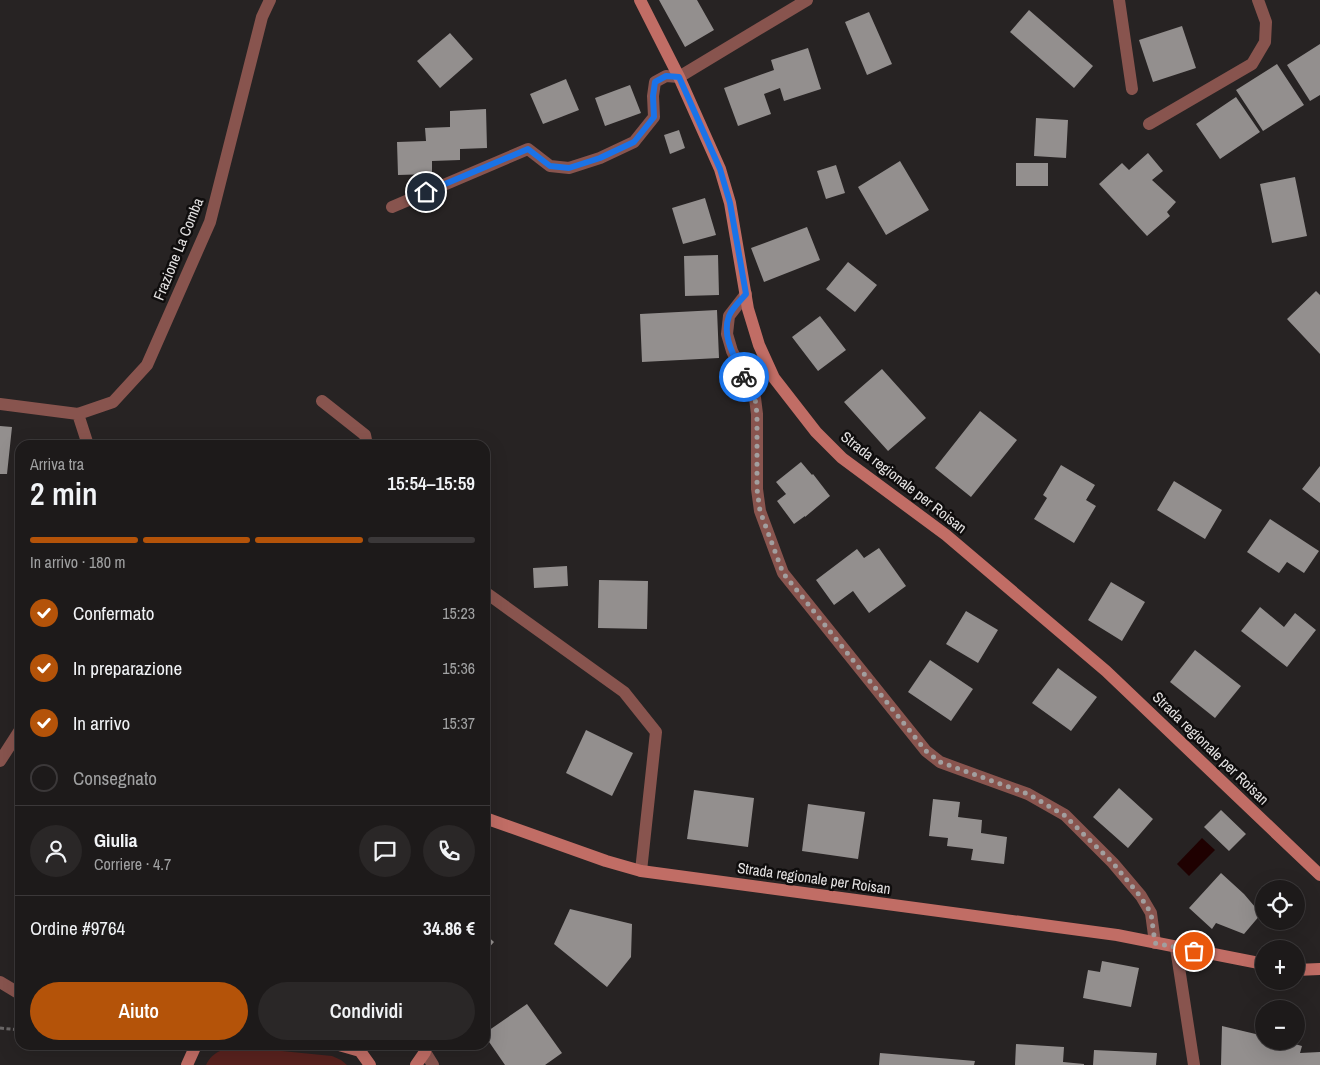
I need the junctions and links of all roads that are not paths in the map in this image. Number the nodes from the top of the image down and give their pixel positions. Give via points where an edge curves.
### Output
1 (270, 0) edge
2 (640, 0) edge
3 (807, 0) edge
4 (1119, 0) edge
5 (1258, 0) edge
6 (679, 77) junction
7 (1132, 89) dead end
8 (1149, 124) dead end
9 (392, 207) dead end
10 (746, 294) junction
11 (322, 401) dead end
12 (0, 404) edge
13 (78, 414) junction
14 (86, 440) edge
15 (366, 440) edge
16 (490, 596) edge
17 (15, 738) edge
18 (0, 761) edge
19 (490, 820) edge
20 (641, 871) junction
21 (1320, 875) edge
22 (1155, 943) junction
23 (1176, 948) junction
24 (1255, 962) edge
25 (1320, 969) edge
26 (1305, 970) edge
27 (0, 982) edge
28 (15, 991) edge
29 (192, 1050) edge
30 (361, 1050) edge
31 (425, 1050) edge
32 (426, 1050) edge
33 (187, 1065) edge
34 (370, 1065) edge
35 (416, 1065) edge
36 (433, 1065) edge
37 (1194, 1065) edge

1 - 13 street, Frazione La Comba via 262,17 210,222 147,366 113,402
2 - 6 main road, Strada regionale per Roisan
3 - 6 street
4 - 7 street
5 - 8 street via 1266,22 1265,42 1252,64
6 - 9 street via 666,76 655,82 654,117 634,142 600,158 569,168 550,166 528,149
6 - 10 main road, Strada regionale per Roisan via 720,169 730,203
10 - 21 main road, Strada regionale per Roisan via 759,345 774,378 816,432 842,458 946,535 1106,670
10 - 22 street via 729,316 727,334 755,398 760,511 783,573 926,751 940,762 1028,794 1064,815 1113,863 1151,913
11 - 15 street via 365,435
12 - 13 street
13 - 14 street
16 - 20 street via 624,692 656,732
17 - 18 street
19 - 20 main road, Strada regionale per Roisan via 606,862
20 - 22 main road, Strada regionale per Roisan via 1117,935
22 - 23 main road, Strada regionale per Roisan
23 - 24 main road, Strada regionale per Roisan
23 - 37 street
25 - 26 main road
27 - 28 street
29 - 33 main road
30 - 34 main road
31 - 35 main road
32 - 36 street

